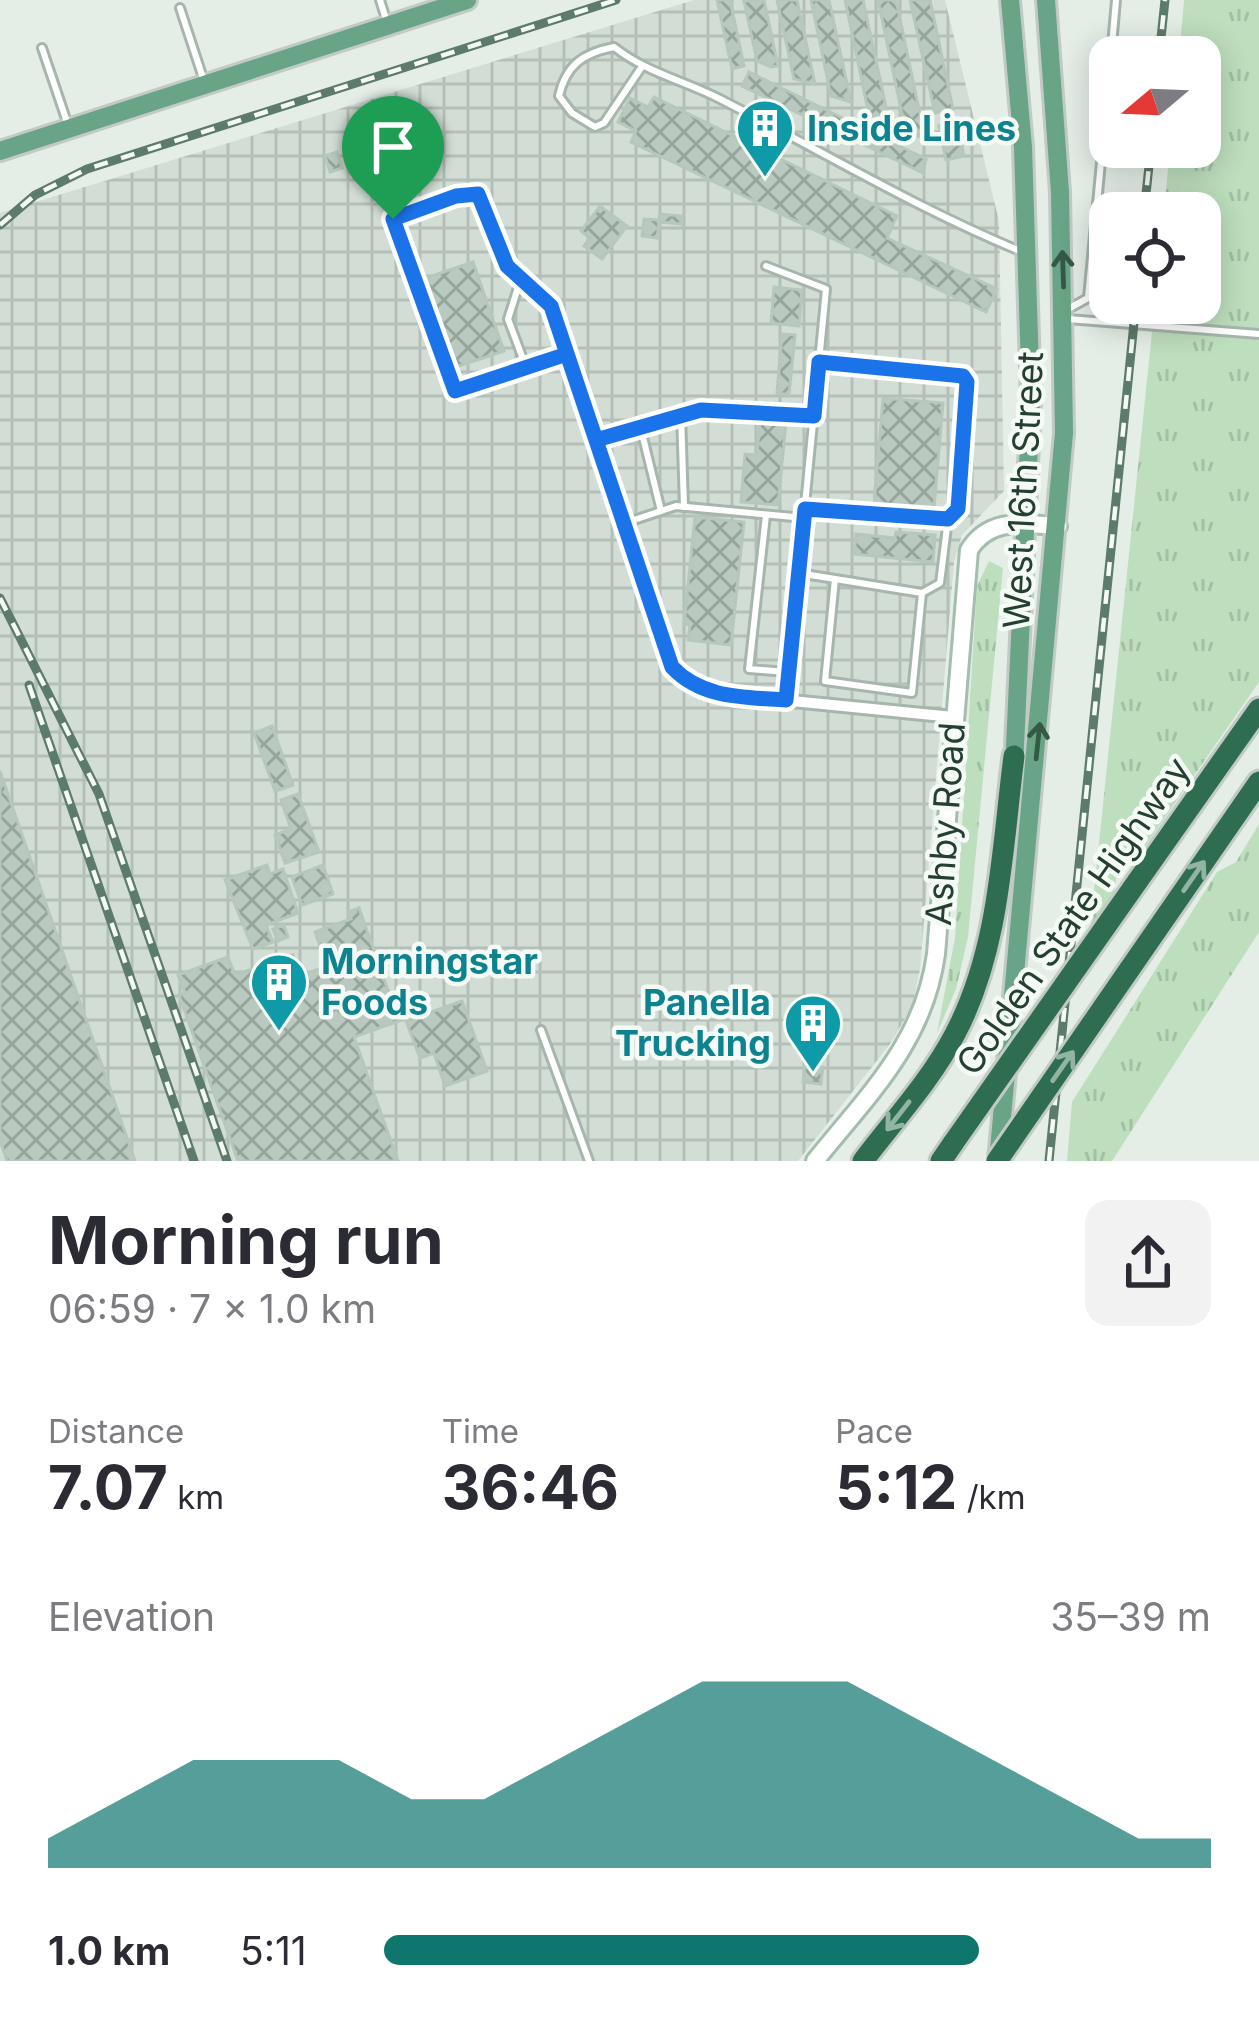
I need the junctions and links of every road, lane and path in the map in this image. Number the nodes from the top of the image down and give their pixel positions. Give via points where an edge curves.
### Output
1 (380, 0) edge
2 (467, 0) edge
3 (1010, 0) edge
4 (1046, 0) edge
5 (1116, 0) edge
6 (180, 8) dead end
7 (388, 25) junction
8 (1113, 36) edge
9 (42, 47) dead end
10 (641, 68) junction
11 (206, 84) junction
12 (69, 129) junction
13 (0, 151) edge
14 (1100, 168) edge
15 (1028, 255) junction
16 (766, 266) dead end
17 (520, 278) junction
18 (551, 306) joint
19 (1064, 314) junction
20 (1259, 334) edge
21 (567, 354) junction
22 (819, 362) junction
23 (526, 368) junction
24 (681, 414) junction
25 (814, 416) junction
26 (640, 425) junction
27 (596, 440) junction
28 (684, 507) junction
29 (661, 511) junction
30 (804, 513) junction
31 (766, 515) junction
32 (948, 519) junction
33 (624, 523) junction
34 (1026, 525) junction
35 (1058, 526) junction
36 (798, 573) junction
37 (835, 579) junction
38 (922, 592) junction
39 (789, 672) junction
40 (786, 700) junction
41 (1259, 709) edge
42 (952, 716) junction
43 (1015, 756) junction
44 (1259, 782) edge
45 (1015, 983) junction
46 (542, 1030) dead end
47 (948, 1152) edge
48 (589, 1161) edge
49 (815, 1161) edge
50 (862, 1161) edge
51 (998, 1161) edge

1 - 7 lane
2 - 7 main road
3 - 15 main road, West 16th Street
19 -> 4 main road, West 16th Street
5 - 8 lane
6 - 11 lane
7 - 11 main road
9 - 12 lane
10 - 10 lane via 614,46 587,52 564,76 559,97 595,127 604,124
10 - 15 lane via 714,96
11 - 12 main road
12 - 13 main road
14 - 19 lane via 1088,298
15 - 34 main road, West 16th Street
16 - 22 lane via 826,289
17 - 18 lane
17 - 23 lane via 508,319
17 - 23 lane via 507,266 478,194 393,219 455,391
18 - 21 street
19 - 20 lane
19 - 35 main road, West 16th Street
21 - 23 lane
21 - 27 street
22 - 25 lane
22 - 32 lane via 963,376 958,509
24 - 25 lane
24 - 26 lane
24 - 28 lane
25 - 30 lane
26 - 27 lane
26 - 29 lane
27 - 33 street
28 - 29 lane
28 - 31 lane
29 - 33 lane
30 - 31 lane
30 - 32 lane
30 - 36 lane
31 - 39 lane via 749,669
32 - 38 lane via 940,583
33 - 40 street via 672,667 688,684 721,694
34 - 35 main road, Ashby Road
34 - 42 main road, Ashby Road via 989,528 969,550
34 - 43 main road, West 16th Street
45 -> 35 main road, West 16th Street
36 - 37 lane
36 - 39 lane
37 - 38 lane
37 - 38 lane via 825,681 912,693
39 - 40 lane
40 - 42 street
41 - 47 highway, Golden State Highway, bridge
42 - 49 main road, Ashby Road via 936,954 924,1015
43 - 45 main road, West 16th Street
43 -> 50 highway via 995,910 972,997 933,1070
51 -> 44 highway, bridge
45 - 51 main road, West 16th Street
46 - 48 lane

